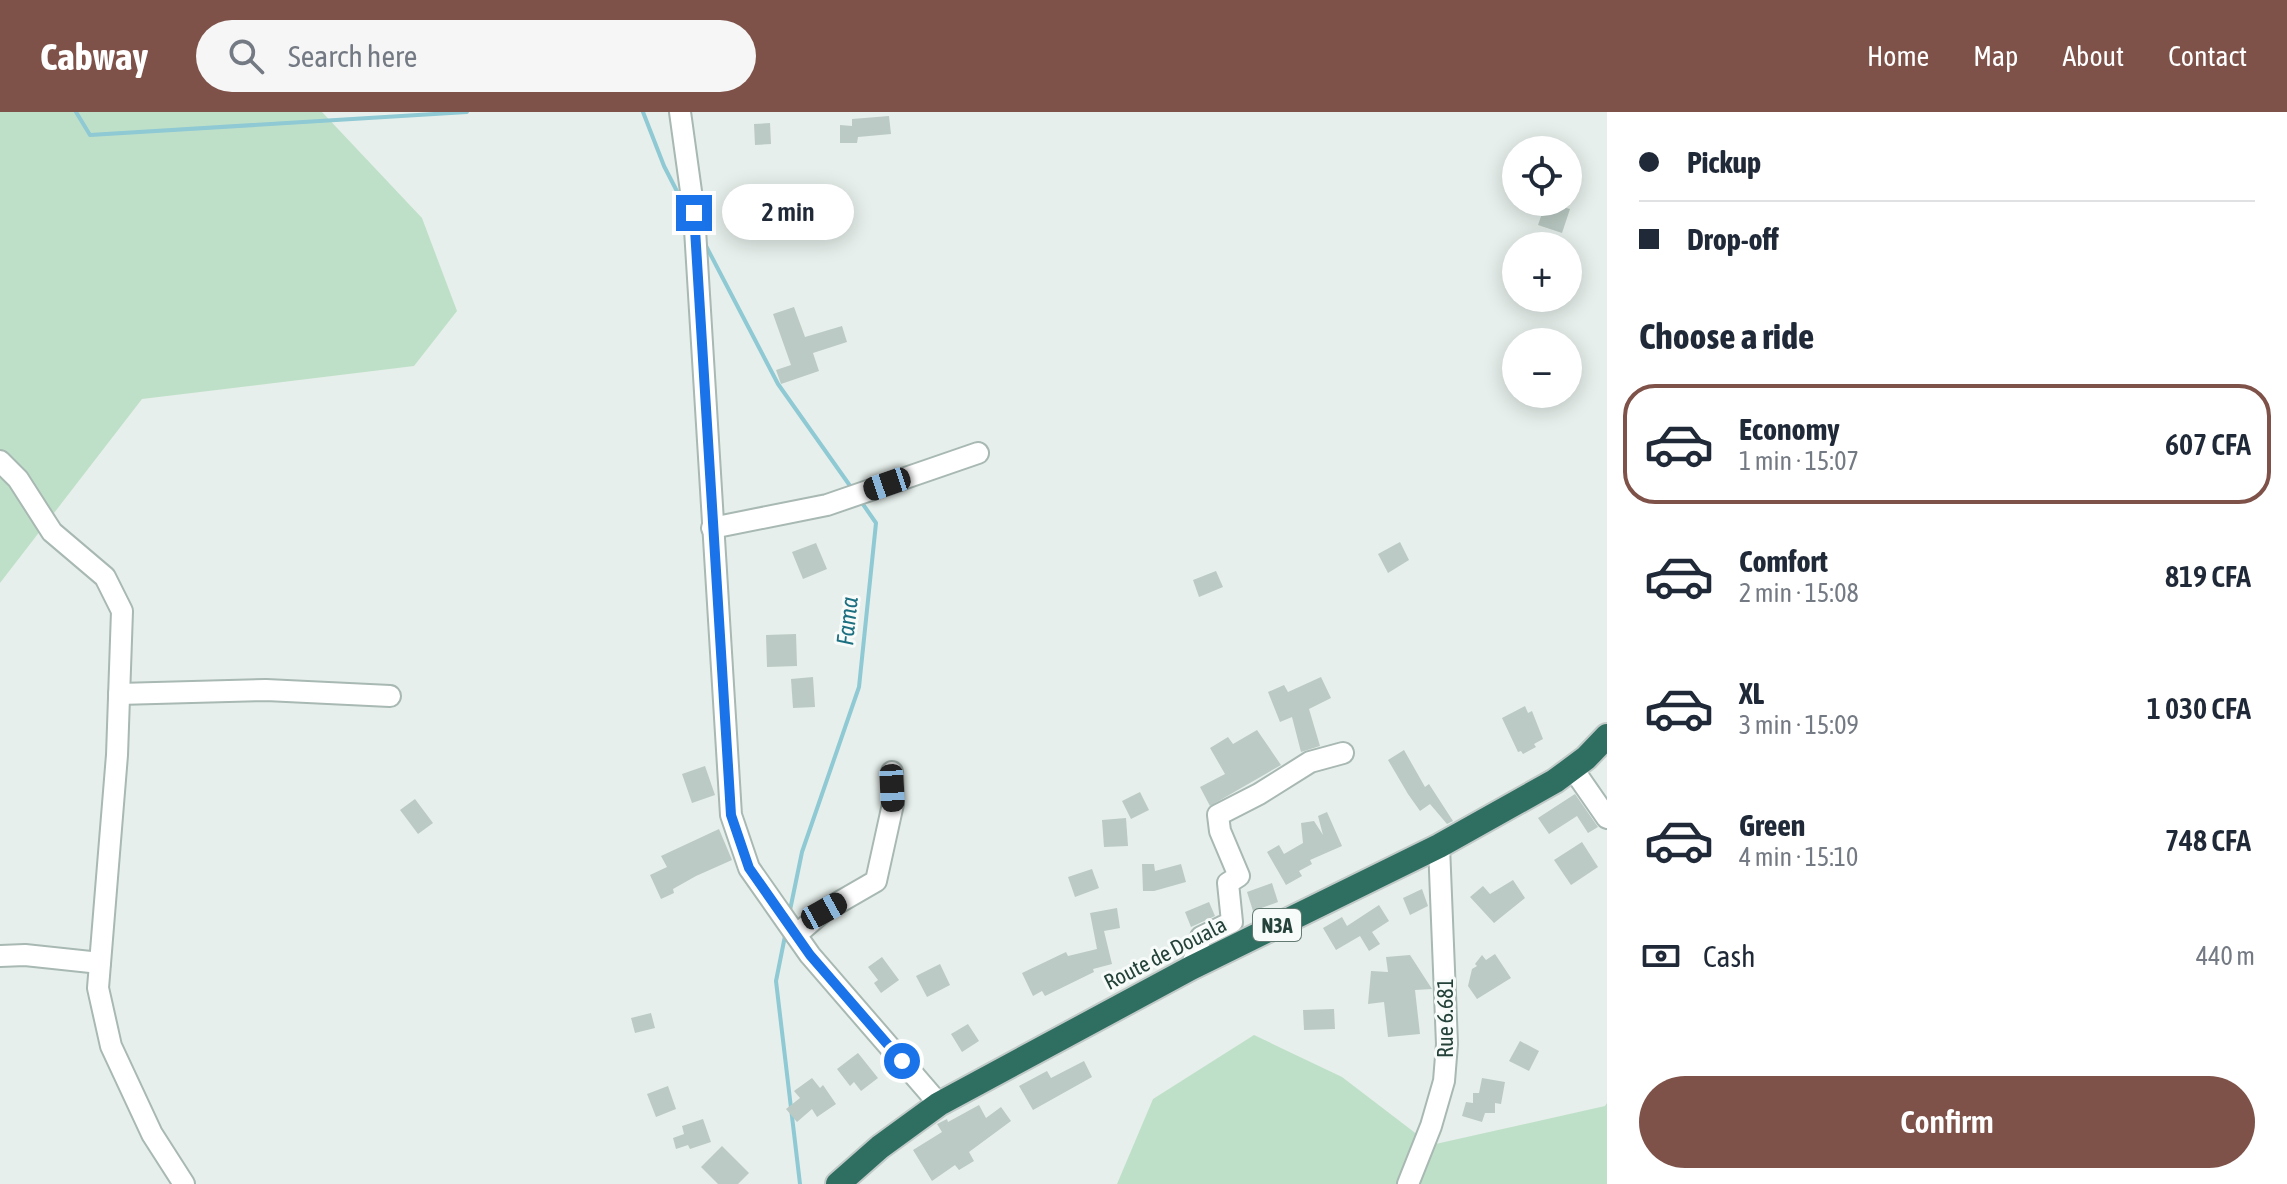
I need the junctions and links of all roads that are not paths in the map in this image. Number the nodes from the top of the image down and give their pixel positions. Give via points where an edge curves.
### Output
1 (680, 112) edge
2 (978, 453) dead end
3 (0, 461) edge
4 (712, 528) junction
5 (119, 694) junction
6 (390, 696) dead end
7 (1607, 736) edge
8 (1343, 753) dead end
9 (1573, 769) junction
10 (892, 772) dead end
11 (1607, 818) edge
12 (1439, 846) junction
13 (796, 935) junction
14 (0, 956) edge
15 (100, 963) junction
16 (1191, 968) junction
17 (939, 1104) junction
18 (184, 1184) edge
19 (838, 1184) edge
20 (1408, 1184) edge

1 - 4 street via 694,213
2 - 4 street via 827,505
3 - 5 street via 52,532 105,577 122,611
4 - 13 street via 731,815 749,868
5 - 6 street via 266,690
5 - 15 street
7 - 9 highway, Route de Douala / N3A
8 - 16 street via 1310,762 1218,815 1239,876 1228,883 1232,922 1201,937
9 - 11 street
9 - 12 highway, Route de Douala / N3A
10 - 13 street via 893,804 876,881 824,911
12 - 16 highway, Route de Douala / N3A
12 - 20 street, Rue 6.681 via 1444,1081
13 - 17 street
14 - 15 street
15 - 18 street via 98,988 111,1046 152,1134
16 - 17 highway, Route de Douala / N3A
17 - 19 highway, Route de Douala / N3A

